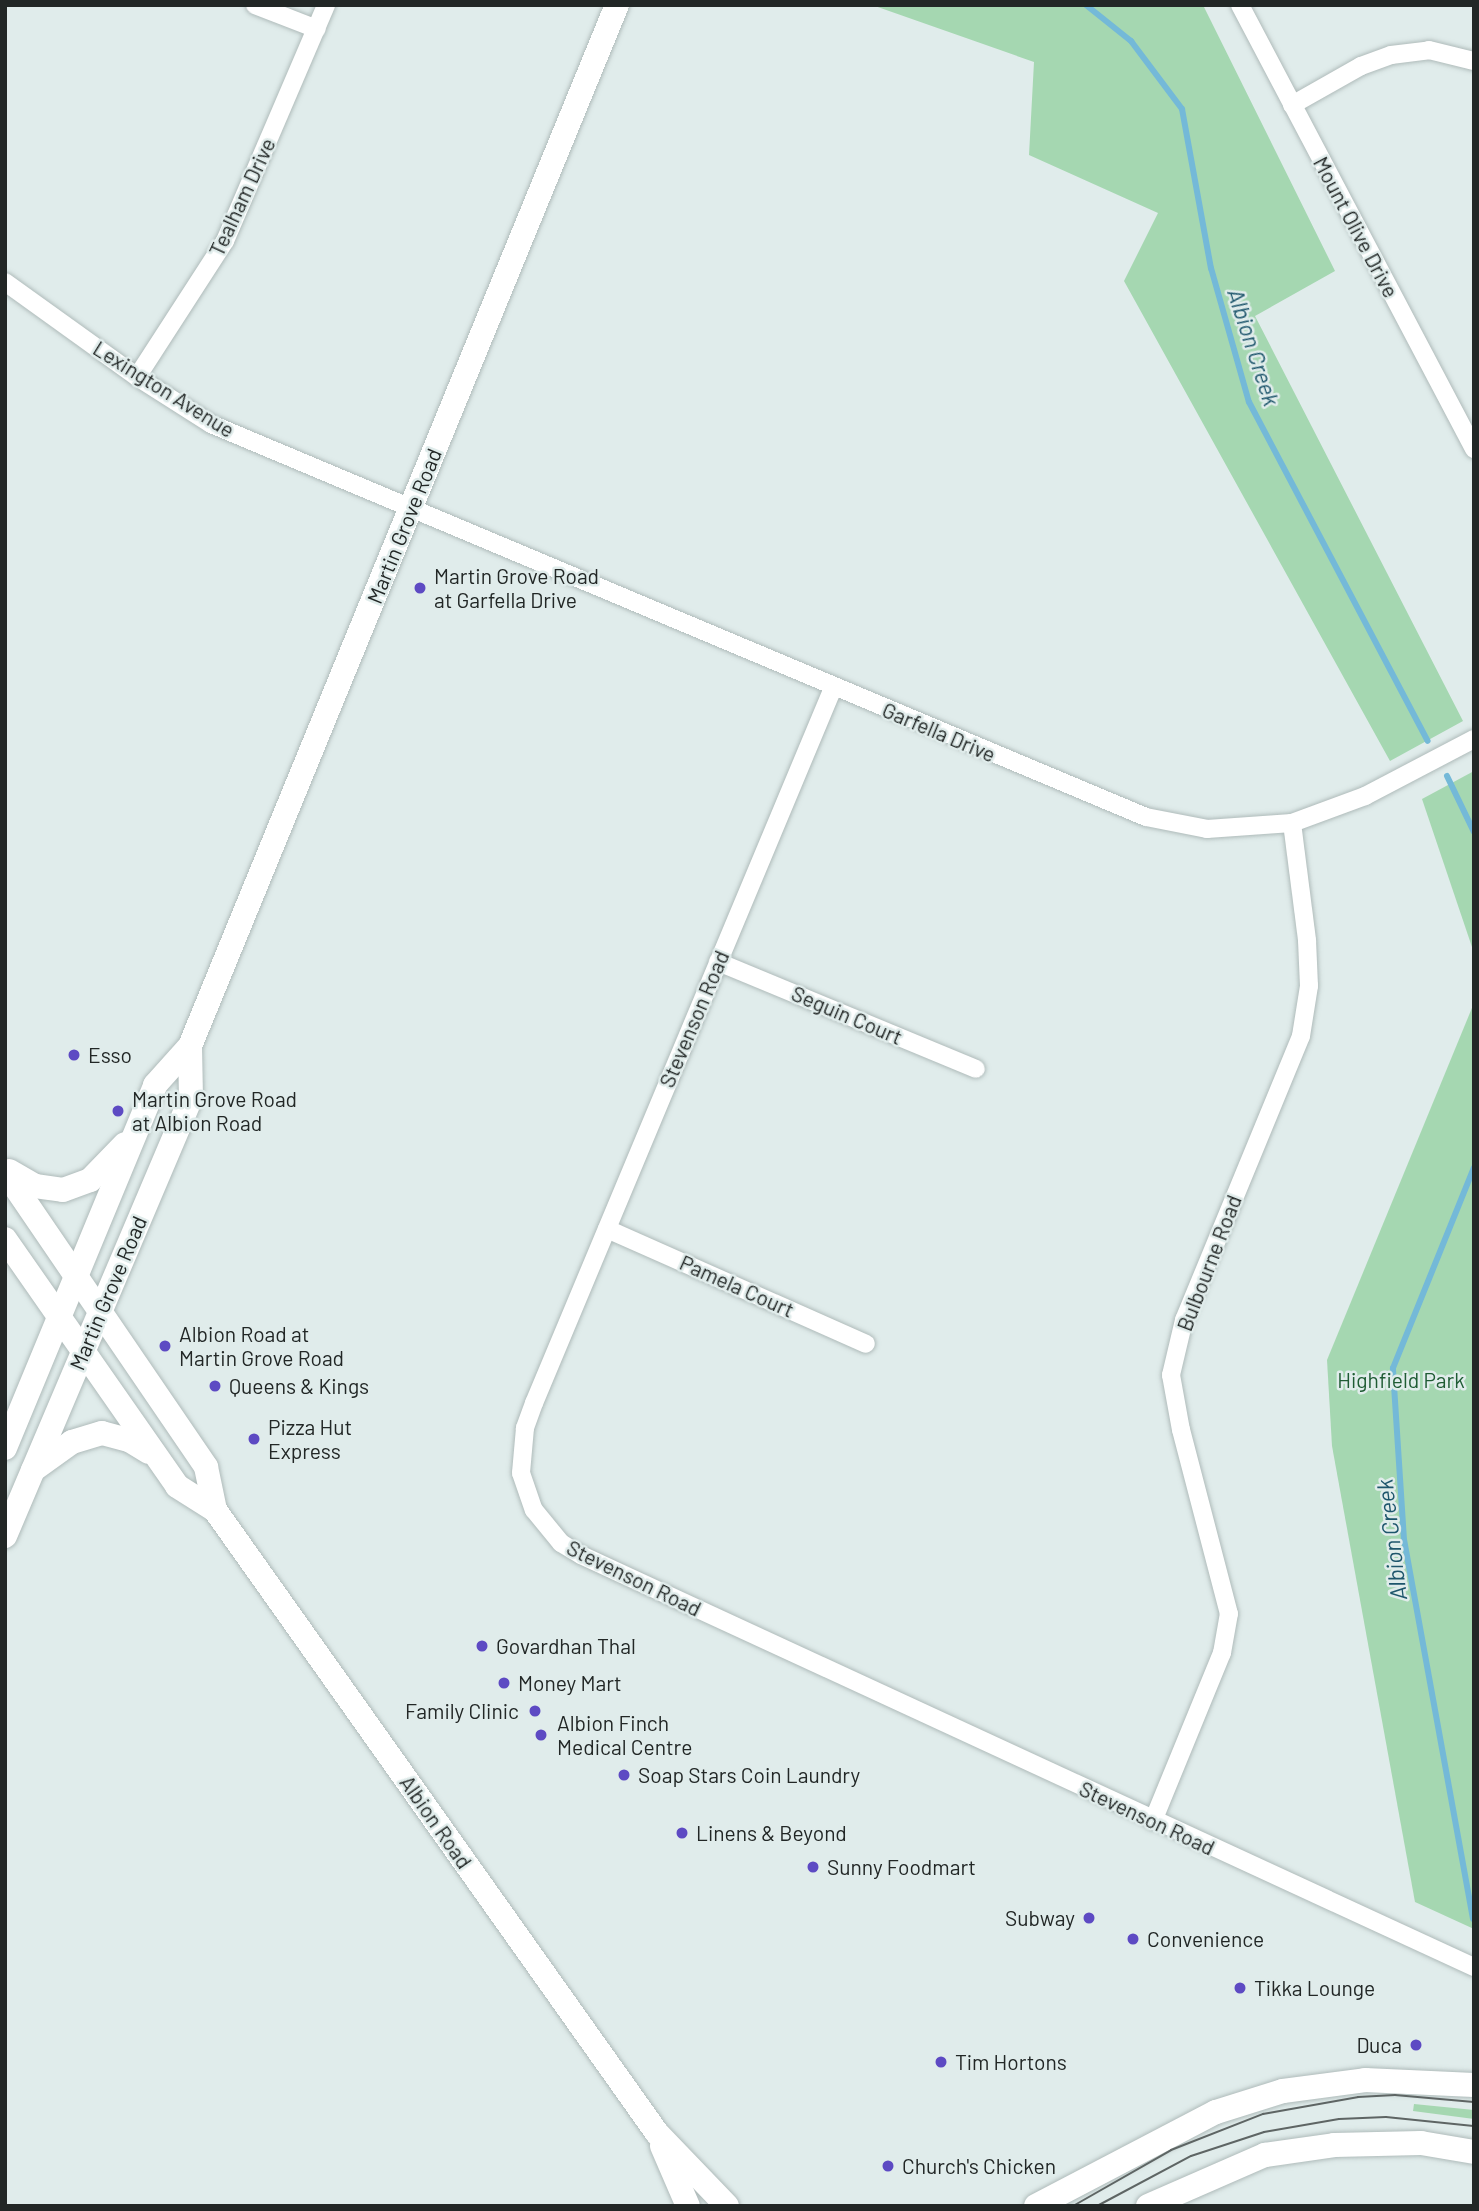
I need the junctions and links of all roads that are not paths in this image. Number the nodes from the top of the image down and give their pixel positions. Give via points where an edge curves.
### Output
1 (255, 5) edge
2 (326, 5) edge
3 (617, 5) edge
4 (1240, 5) edge
5 (317, 29) junction
6 (1474, 61) edge
7 (1292, 105) junction
8 (5, 282) edge
9 (137, 377) junction
10 (1474, 449) edge
11 (411, 511) junction
12 (833, 688) junction
13 (1474, 739) edge
14 (1292, 824) junction
15 (719, 962) junction
16 (190, 1046) junction
17 (976, 1069) dead end
18 (133, 1136) junction
19 (5, 1170) edge
20 (607, 1229) junction
21 (5, 1239) edge
22 (76, 1276) junction
23 (100, 1311) junction
24 (59, 1317) junction
25 (866, 1344) dead end
26 (83, 1351) junction
27 (5, 1448) edge
28 (158, 1459) junction
29 (33, 1470) junction
30 (215, 1510) junction
31 (5, 1536) edge
32 (1153, 1821) junction
33 (1474, 1967) edge
34 (1474, 2085) edge
35 (657, 2133) junction
36 (1474, 2152) edge
37 (688, 2206) edge
38 (727, 2206) edge
39 (1036, 2206) edge
40 (1148, 2206) edge

1 - 5 street
2 - 5 street, Tealham Drive
3 - 11 main road, Martin Grove Road
4 - 7 street, Mount Olive Drive
5 - 9 street, Tealham Drive via 225,242
6 - 7 street via 1429,50 1391,55 1361,66
7 - 10 street, Mount Olive Drive
8 - 9 street, Lexington Avenue
9 - 11 street, Lexington Avenue via 211,424
11 - 12 street, Garfella Drive
11 - 16 main road, Martin Grove Road
12 - 14 street, Garfella Drive via 1176,826 1237,829
12 - 15 street, Stevenson Road
13 - 14 street, Garfella Drive via 1365,796
14 - 32 street, Bulbourne Road via 1308,952 1309,986 1301,1036 1184,1320 1171,1375 1229,1614 1222,1653
15 - 17 street, Seguin Court
15 - 20 street, Stevenson Road
16 - 18 main road, Martin Grove Road via 155,1085
16 - 23 main road, Martin Grove Road via 191,1098
18 - 19 main road via 90,1180 63,1190 35,1186
18 - 22 main road, Martin Grove Road
19 - 22 main road, Albion Road
20 - 25 street, Pamela Court
20 - 32 street, Stevenson Road via 525,1428 521,1474 545,1527 581,1555
21 - 24 main road, Albion Road
22 - 23 main road, Albion Road
22 - 24 main road, Martin Grove Road
23 - 26 main road, Martin Grove Road
23 - 30 main road, Albion Road via 205,1467
24 - 26 main road, Albion Road
24 - 27 main road, Martin Grove Road
26 - 28 main road, Albion Road
26 - 29 main road, Martin Grove Road
28 - 29 main road via 129,1440 102,1433 72,1442
28 - 30 main road, Albion Road via 177,1486
29 - 31 main road, Martin Grove Road
30 - 35 main road, Albion Road
32 - 33 street, Stevenson Road
34 - 39 main road via 1365,2080 1283,2091 1216,2112
35 - 37 main road, Albion Road
35 - 38 main road, Albion Road
36 - 40 main road via 1421,2143 1334,2145 1265,2155

